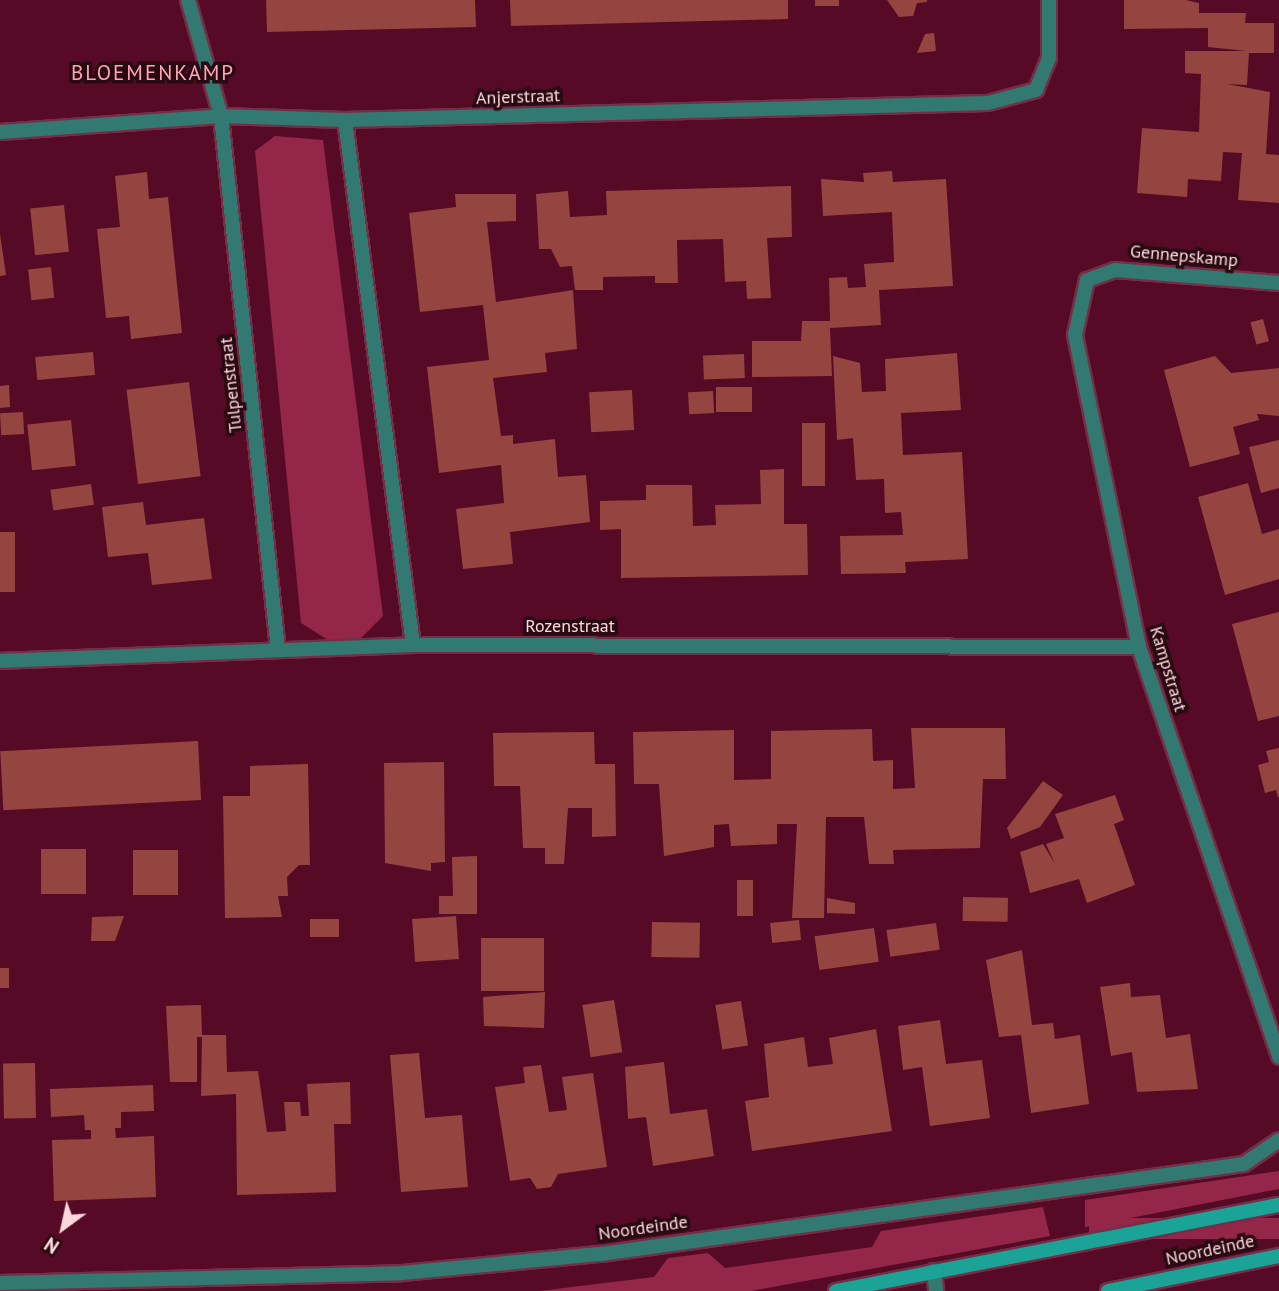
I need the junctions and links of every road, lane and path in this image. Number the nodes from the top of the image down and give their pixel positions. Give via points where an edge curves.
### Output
1 (188, 0) edge
2 (1049, 0) edge
3 (221, 116) junction
4 (345, 120) junction
5 (0, 132) edge
6 (1087, 280) joint
7 (1279, 283) edge
8 (413, 645) junction
9 (1139, 647) junction
10 (278, 649) junction
11 (0, 660) edge
12 (1279, 1057) edge
13 (1279, 1140) edge
14 (1279, 1205) edge
15 (1279, 1256) edge
16 (934, 1271) junction
17 (0, 1283) edge
18 (836, 1291) edge
19 (936, 1291) edge
20 (1108, 1291) edge

1 - 3 street, Tulpenstraat
2 - 4 street, Anjerstraat via 1049,57 1036,90 988,103
3 - 4 street, Anjerstraat
3 - 5 street, Anjerstraat
3 - 10 street, Tulpenstraat
4 - 8 street
6 - 7 street, Gennepskamp via 1115,270
6 - 9 street, Kampstraat via 1075,334
8 - 9 street, Rozenstraat
8 - 10 street, Rozenstraat
9 - 12 street, Kampstraat
10 - 11 street, Rozenstraat
13 - 17 street, Noordeinde via 1244,1164 601,1254 402,1273
14 - 16 street, Noordeinde
15 - 20 street, Noordeinde
16 - 18 street, Noordeinde
16 - 19 street

